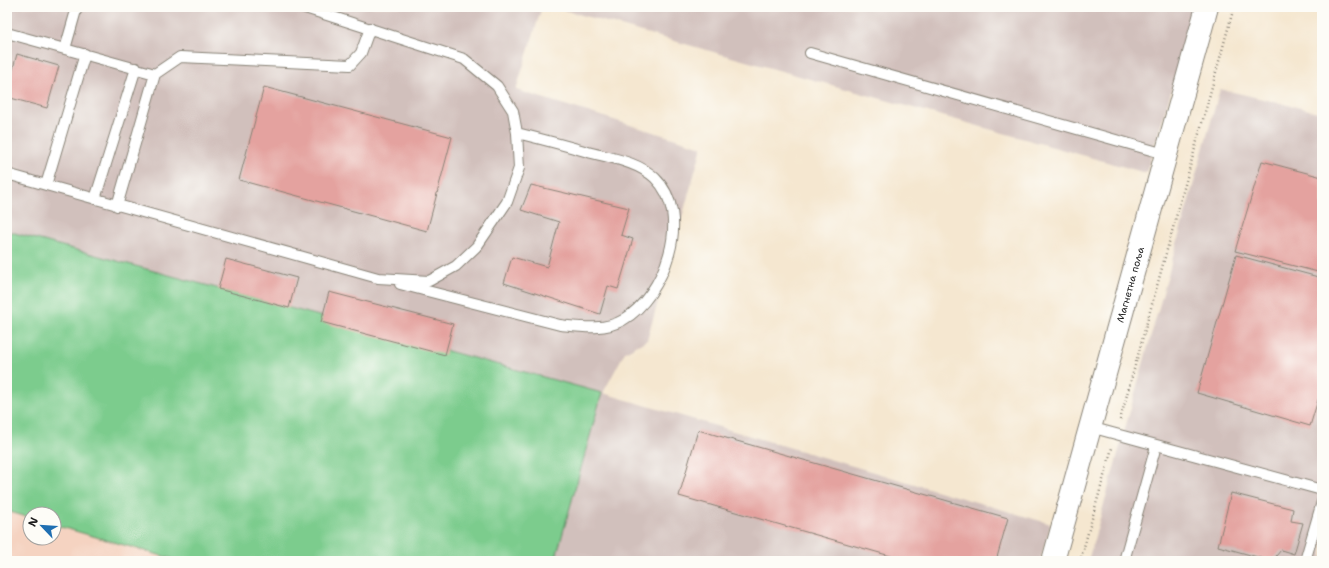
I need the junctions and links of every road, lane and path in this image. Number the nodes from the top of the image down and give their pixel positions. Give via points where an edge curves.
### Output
1 (77, 7) edge
2 (302, 7) edge
3 (1207, 7) edge
4 (1234, 7) edge
5 (370, 28) junction
6 (7, 33) edge
7 (65, 49) junction
8 (810, 53) dead end
9 (85, 54) junction
10 (136, 68) junction
11 (155, 74) junction
12 (517, 133) junction
13 (1165, 154) junction
14 (7, 174) edge
15 (46, 185) junction
16 (95, 199) junction
17 (117, 206) junction
18 (378, 278) junction
19 (1090, 427) junction
20 (1116, 435) junction
21 (1156, 446) junction
22 (1322, 490) edge
23 (1322, 502) edge
24 (1052, 561) edge
25 (1080, 561) edge
26 (1124, 561) edge
27 (1306, 561) edge

1 - 7 lane
2 - 5 lane
3 - 13 street, Магнетна поља
4 - 20 path
5 - 11 lane via 361,53 350,65 180,57
5 - 12 lane via 464,59 497,86 513,111
6 - 7 lane
7 - 9 lane
8 - 13 lane
9 - 10 lane
9 - 15 lane
10 - 11 lane
10 - 16 lane
11 - 17 lane
12 - 18 lane via 519,168 506,202 477,246 456,266 429,281
12 - 18 lane via 636,165 654,178 666,192 673,211 669,255 662,275 637,310 622,321 603,326 567,326
13 - 19 street, Магнетна поља
14 - 15 lane
15 - 16 lane
16 - 17 lane
17 - 18 lane
19 - 20 lane
19 - 24 street, Магнетна поља
20 - 21 lane
20 - 25 path
21 - 22 lane
21 - 26 lane
23 - 27 lane

